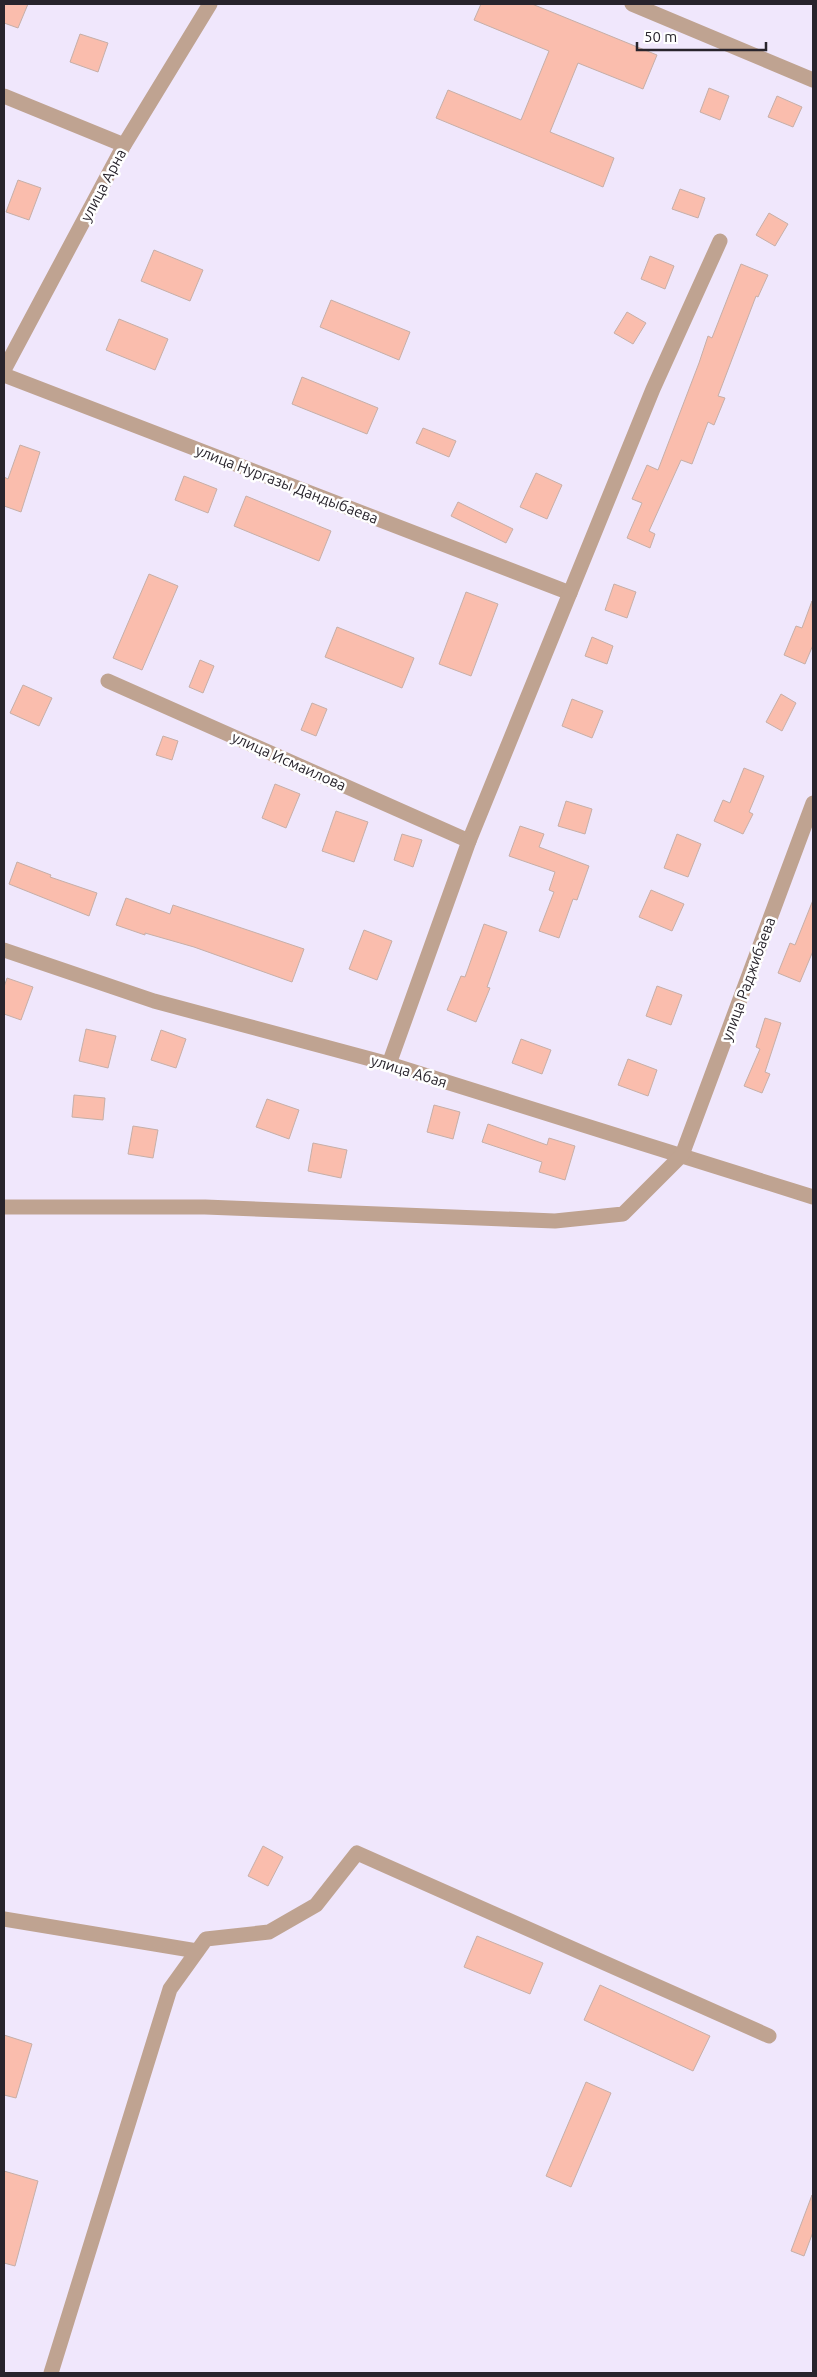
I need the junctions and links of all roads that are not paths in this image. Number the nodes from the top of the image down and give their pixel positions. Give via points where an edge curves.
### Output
1 (210, 4) edge
2 (632, 4) edge
3 (813, 80) edge
4 (4, 96) edge
5 (124, 145) junction
6 (720, 241) dead end
7 (4, 370) edge
8 (4, 375) edge
9 (570, 593) junction
10 (108, 681) dead end
11 (813, 803) edge
12 (469, 840) junction
13 (4, 950) edge
14 (390, 1064) junction
15 (682, 1155) junction
16 (813, 1197) edge
17 (4, 1206) edge
18 (4, 1919) edge
19 (197, 1951) junction
20 (769, 2036) dead end
21 (51, 2373) edge

1 - 5 street, улица Арна
2 - 3 street
4 - 5 street
5 - 7 street, улица Арна
6 - 9 street via 653,389
8 - 9 street, улица Нургазы Дандыбаева
9 - 12 street
10 - 12 street, улица Исмаилова
11 - 15 street, улица Раджибаева
12 - 14 street
13 - 14 street, улица Абая via 154,1001
14 - 15 street, улица Абая
15 - 16 street, улица Абая
15 - 17 street via 623,1214 555,1220 205,1207
18 - 19 street
19 - 20 street via 206,1939 268,1932 316,1905 357,1853
19 - 21 street via 170,1989

